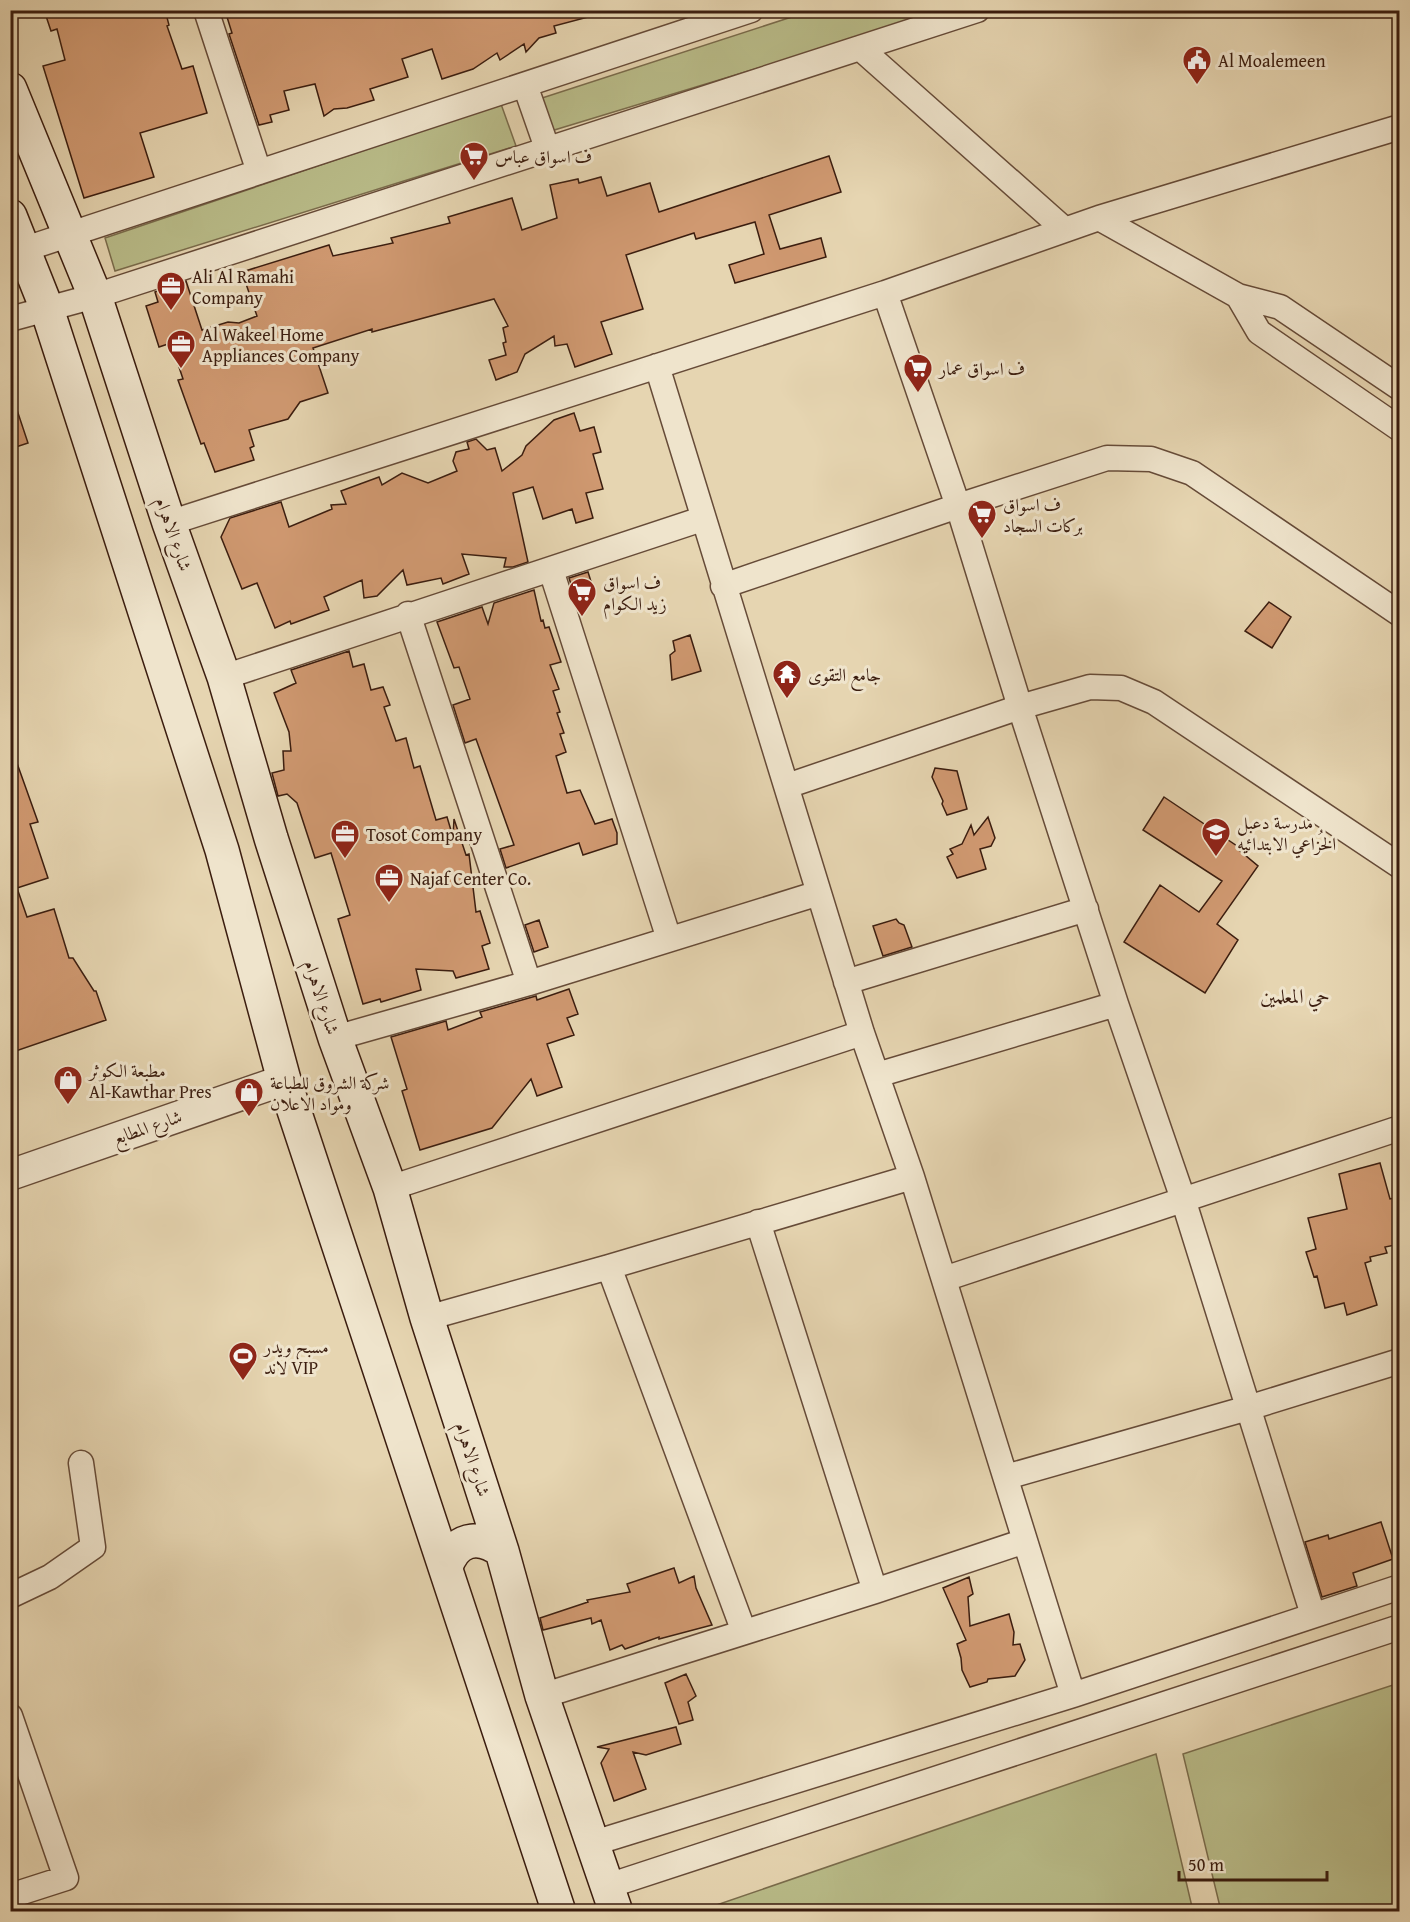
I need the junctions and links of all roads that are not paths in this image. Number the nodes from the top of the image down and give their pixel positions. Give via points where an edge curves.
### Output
1 (206, 10) edge
2 (751, 10) edge
3 (977, 10) edge
4 (860, 48) junction
5 (525, 85) junction
6 (10, 89) edge
7 (1400, 127) edge
8 (547, 148) junction
9 (259, 172) junction
10 (10, 216) edge
11 (1099, 218) junction
12 (1064, 229) junction
13 (71, 235) junction
14 (18, 252) edge
15 (885, 293) junction
16 (94, 296) junction
17 (1238, 296) junction
18 (47, 309) junction
19 (10, 319) edge
20 (657, 366) junction
21 (1400, 388) edge
22 (1400, 429) edge
23 (958, 506) junction
24 (702, 519) junction
25 (169, 523) junction
26 (551, 570) junction
27 (723, 586) junction
28 (1400, 614) edge
29 (408, 615) junction
30 (224, 677) junction
31 (1020, 707) junction
32 (787, 786) junction
33 (271, 838) junction
34 (222, 850) junction
35 (1400, 866) edge
36 (286, 888) junction
37 (819, 893) junction
38 (237, 905) junction
39 (1086, 909) junction
40 (669, 939) junction
41 (846, 982) junction
42 (529, 983) junction
43 (1116, 1004) junction
44 (862, 1033) junction
45 (335, 1038) junction
46 (877, 1075) junction
47 (284, 1080) junction
48 (1400, 1128) edge
49 (10, 1175) edge
50 (912, 1177) junction
51 (390, 1188) junction
52 (1183, 1199) junction
53 (758, 1222) junction
54 (609, 1267) junction
55 (944, 1279) junction
56 (427, 1318) junction
57 (1400, 1361) edge
58 (1248, 1408) junction
59 (81, 1463) dead end
60 (1006, 1477) junction
61 (485, 1495) junction
62 (429, 1518) junction
63 (1026, 1541) junction
64 (502, 1551) junction
65 (446, 1568) junction
66 (1400, 1587) edge
67 (875, 1591) junction
68 (10, 1596) edge
69 (1313, 1615) junction
70 (1400, 1627) edge
71 (744, 1632) junction
72 (1073, 1695) junction
73 (542, 1696) junction
74 (10, 1716) edge
75 (594, 1843) junction
76 (10, 1896) edge
77 (612, 1899) edge
78 (559, 1911) edge

1 - 9 street
2 - 5 street
3 - 4 street
4 - 8 street
4 - 12 street
5 - 8 street
5 - 9 street
6 - 13 main road, شارع الاهرام
7 - 11 street
8 - 16 street
9 - 13 street
10 - 14 main road
11 - 12 street
11 - 17 street
12 - 15 street
13 - 14 street
13 - 16 main road, شارع الاهرام
14 - 18 main road
15 - 20 street
15 - 23 street
16 - 18 street
16 - 25 main road, شارع الاهرام
17 - 21 street via 1280,307
17 - 22 street via 1259,332
18 - 19 street
18 - 34 main road
20 - 24 street
20 - 25 street
23 - 27 street
23 - 28 street via 1107,458 1152,459 1191,473
23 - 31 street
24 - 26 street
24 - 27 street
25 - 30 main road, شارع الاهرام
26 - 29 street
26 - 40 street
27 - 32 street
29 - 30 street
29 - 42 street
30 - 33 main road, شارع الاهرام
31 - 32 street
31 - 35 street via 1090,687 1121,688 1154,702
31 - 39 street
32 - 37 street
33 - 34 main road via 264,847 246,855
33 - 36 main road, شارع الاهرام
34 - 38 main road
36 - 38 main road via 268,882 250,886
36 - 45 main road, شارع الاهرام
37 - 40 street
37 - 41 street
38 - 47 main road
39 - 41 street
39 - 43 street
40 - 42 street
41 - 44 street
42 - 45 street
43 - 46 street
43 - 52 street
44 - 46 street
44 - 51 street
45 - 51 main road, شارع الاهرام
46 - 50 street
47 - 49 street, شارع المطابع
47 - 62 main road
48 - 52 street
50 - 53 street
50 - 55 street
51 - 56 main road, شارع الاهرام
52 - 55 street
52 - 58 street
53 - 54 street
53 - 67 street
54 - 56 street
54 - 71 street
55 - 60 street
56 - 61 main road, شارع الاهرام
57 - 58 street
58 - 60 street
58 - 69 street
59 - 68 street via 93,1547 50,1577
60 - 63 street
61 - 62 main road via 473,1515 463,1521 440,1523
61 - 64 main road, شارع الاهرام
62 - 65 main road
63 - 67 street
63 - 72 street
64 - 65 main road via 480,1540 468,1541 453,1551
64 - 73 main road, شارع الاهرام
65 - 78 main road
66 - 69 street
67 - 71 street
69 - 72 street
70 - 77 street
71 - 73 street
72 - 75 street
73 - 75 main road, شارع الاهرام
74 - 76 street via 66,1878
75 - 77 main road, شارع الاهرام

